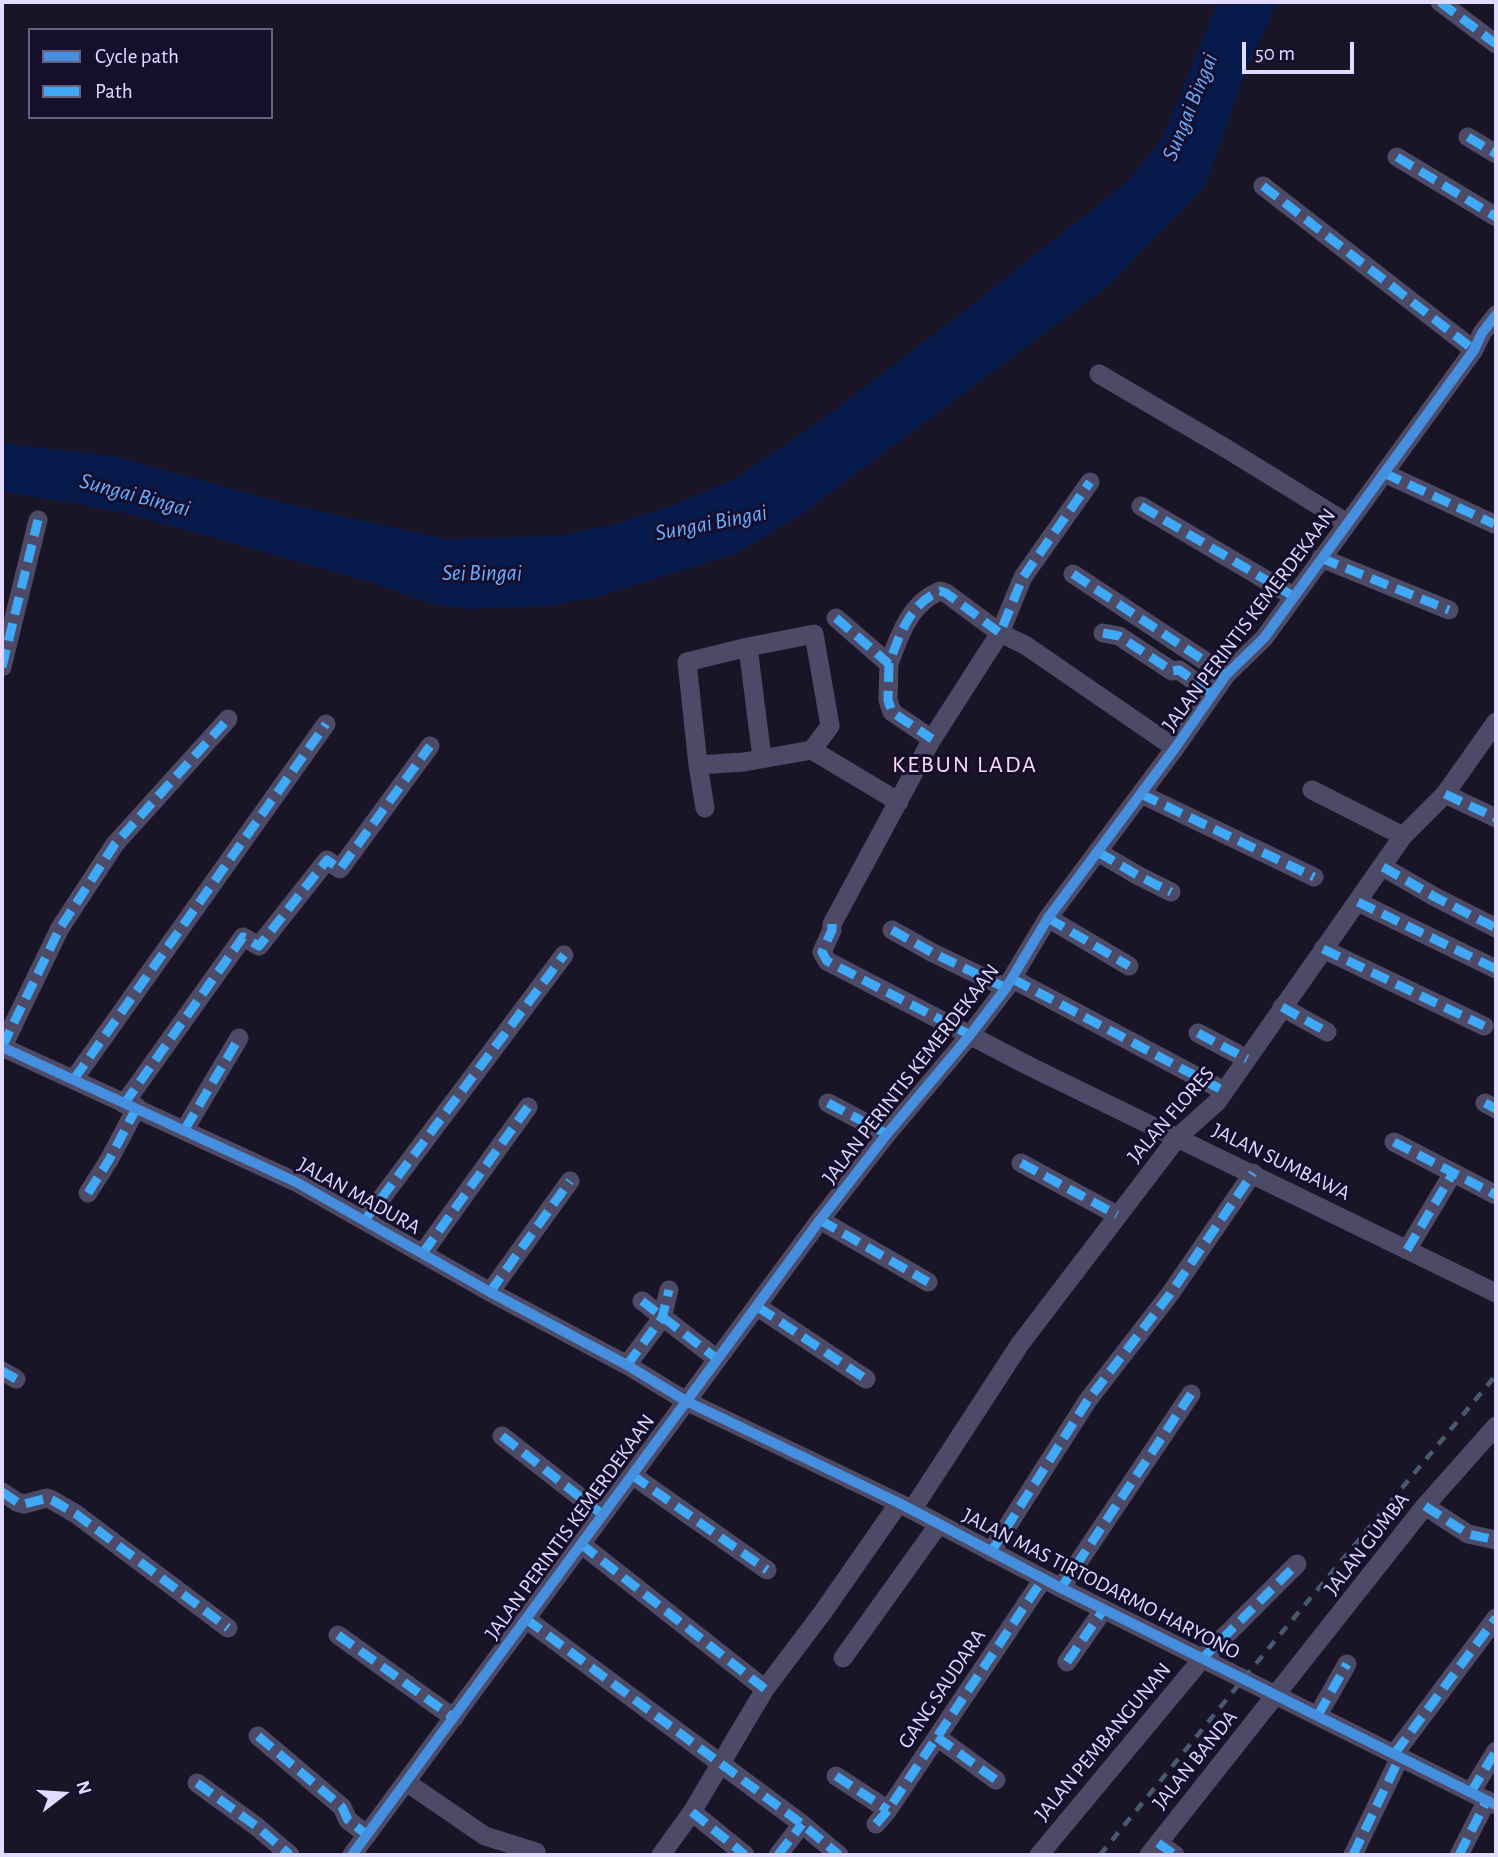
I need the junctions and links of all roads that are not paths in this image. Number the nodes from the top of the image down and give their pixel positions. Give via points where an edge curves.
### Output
1 (1440, 2) edge
2 (1496, 44) edge
3 (1468, 137) dead end
4 (1496, 154) edge
5 (1397, 157) dead end
6 (1262, 186) dead end
7 (1496, 217) edge
8 (1496, 315) edge
9 (1484, 341) edge
10 (1099, 374) dead end
11 (1384, 473) junction
12 (1090, 482) dead end
13 (1141, 506) dead end
14 (38, 520) dead end
15 (1347, 523) junction
16 (1494, 524) dead end
17 (1321, 558) junction
18 (1073, 573) dead end
19 (1293, 596) junction
20 (1449, 610) dead end
21 (836, 618) dead end
22 (1000, 633) junction
23 (1103, 633) dead end
24 (748, 647) junction
25 (889, 664) junction
26 (2, 667) edge
27 (1226, 675) junction
28 (1212, 694) junction
29 (228, 719) dead end
30 (1496, 722) edge
31 (326, 724) dead end
32 (932, 739) junction
33 (430, 746) dead end
34 (1175, 748) junction
35 (812, 750) junction
36 (762, 758) junction
37 (698, 765) junction
38 (1312, 790) dead end
39 (1445, 793) junction
40 (1141, 794) junction
41 (899, 802) junction
42 (705, 808) dead end
43 (1496, 818) edge
44 (1403, 836) junction
45 (1098, 852) junction
46 (1383, 867) junction
47 (1314, 877) dead end
48 (1171, 892) dead end
49 (1358, 902) junction
50 (1048, 918) junction
51 (1496, 928) edge
52 (892, 930) dead end
53 (1323, 949) junction
54 (564, 956) dead end
55 (1129, 966) dead end
56 (1496, 969) edge
57 (1009, 984) junction
58 (1282, 1007) junction
59 (1483, 1026) dead end
60 (1327, 1032) dead end
61 (1198, 1033) dead end
62 (970, 1035) junction
63 (239, 1038) dead end
64 (2, 1047) edge
65 (1247, 1059) junction
66 (74, 1079) junction
67 (1224, 1091) junction
68 (828, 1103) dead end
69 (130, 1105) junction
70 (528, 1107) dead end
71 (185, 1129) junction
72 (887, 1134) junction
73 (1178, 1138) junction
74 (1394, 1142) dead end
75 (1021, 1163) dead end
76 (1453, 1173) junction
77 (1253, 1174) junction
78 (570, 1181) dead end
79 (88, 1193) dead end
80 (1496, 1195) edge
81 (1117, 1215) junction
82 (365, 1220) junction
83 (820, 1220) junction
84 (1407, 1250) junction
85 (422, 1253) junction
86 (929, 1282) dead end
87 (669, 1290) dead end
88 (490, 1292) junction
89 (1496, 1293) edge
90 (642, 1301) dead end
91 (758, 1307) junction
92 (662, 1318) junction
93 (717, 1359) junction
94 (627, 1365) junction
95 (866, 1378) dead end
96 (1191, 1394) dead end
97 (686, 1401) junction
98 (1496, 1426) edge
99 (502, 1436) dead end
100 (632, 1475) junction
101 (2, 1492) edge
102 (906, 1506) junction
103 (1425, 1506) junction
104 (603, 1515) junction
105 (939, 1524) junction
106 (1496, 1540) edge
107 (582, 1544) junction
108 (991, 1552) junction
109 (1297, 1564) dead end
110 (767, 1570) dead end
111 (1043, 1578) junction
112 (1061, 1588) junction
113 (1104, 1609) junction
114 (1496, 1618) edge
115 (526, 1619) junction
116 (228, 1628) dead end
117 (338, 1635) dead end
118 (843, 1657) dead end
119 (1202, 1658) junction
120 (1068, 1662) dead end
121 (1347, 1664) dead end
122 (765, 1689) junction
123 (1277, 1694) junction
124 (1318, 1715) junction
125 (454, 1718) junction
126 (258, 1736) dead end
127 (937, 1737) junction
128 (1496, 1751) edge
129 (1398, 1755) junction
130 (720, 1764) junction
131 (835, 1776) dead end
132 (996, 1780) dead end
133 (406, 1782) junction
134 (197, 1783) dead end
135 (1485, 1799) edge
136 (692, 1812) junction
137 (802, 1824) junction
138 (368, 1835) junction
139 (1153, 1849) edge
140 (536, 1852) dead end
141 (290, 1855) edge
142 (352, 1855) edge
143 (661, 1855) edge
144 (745, 1855) edge
145 (778, 1855) edge
146 (839, 1855) edge
147 (1039, 1855) edge
148 (1175, 1855) edge
149 (1353, 1855) edge
150 (1459, 1855) edge

1 - 2 street
3 - 4 street
5 - 7 street
6 - 9 street
8 - 9 street, JALAN PERINTIS KEMERDEKAAN
9 - 11 street, JALAN PERINTIS KEMERDEKAAN
10 - 15 street
11 - 15 street, JALAN PERINTIS KEMERDEKAAN
11 - 16 street
12 - 22 street via 1023,577
13 - 19 street
14 - 26 street
15 - 17 street, JALAN PERINTIS KEMERDEKAAN
17 - 19 street, JALAN PERINTIS KEMERDEKAAN
17 - 20 street
18 - 27 street
19 - 27 street, JALAN PERINTIS KEMERDEKAAN via 1264,638
21 - 25 street
22 - 25 street via 940,591 931,594 903,624
22 - 32 street
22 - 34 street
23 - 28 street via 1119,636
24 - 35 street via 814,634 830,726
24 - 36 street
24 - 37 street via 687,662
25 - 32 street via 892,712
27 - 28 street, JALAN PERINTIS KEMERDEKAAN
28 - 34 street, JALAN PERINTIS KEMERDEKAAN
29 - 64 street via 114,844 60,928
30 - 39 street, JALAN FLORES
31 - 66 street
32 - 41 street
33 - 69 street via 340,869 327,860 259,946 243,937
34 - 40 street, JALAN PERINTIS KEMERDEKAAN
35 - 36 street
35 - 41 street
36 - 37 street
37 - 42 street
38 - 44 street
39 - 43 street
39 - 44 street, JALAN FLORES
40 - 45 street, JALAN PERINTIS KEMERDEKAAN
40 - 47 street
41 - 62 street, JALAN SUMBAWA via 832,924 822,951 827,961
44 - 46 street, JALAN FLORES
45 - 48 street
45 - 50 street, JALAN PERINTIS KEMERDEKAAN
46 - 49 street, JALAN FLORES
46 - 51 street
49 - 53 street, JALAN FLORES
49 - 56 street
50 - 55 street
50 - 57 street, JALAN PERINTIS KEMERDEKAAN
52 - 57 street via 933,953
53 - 58 street, JALAN FLORES
53 - 59 street
54 - 82 street
57 - 62 street, JALAN PERINTIS KEMERDEKAAN
57 - 67 street
58 - 60 street
58 - 65 street, JALAN FLORES
61 - 65 street
62 - 72 street, JALAN PERINTIS KEMERDEKAAN
62 - 73 street, JALAN SUMBAWA
63 - 71 street
64 - 66 street, JALAN MADURA
65 - 67 street, JALAN FLORES
66 - 69 street, JALAN MADURA
67 - 73 street, JALAN FLORES
68 - 72 street
69 - 71 street, JALAN MADURA
69 - 79 street via 109,1160
70 - 85 street
71 - 82 street, JALAN MADURA
72 - 83 street, JALAN PERINTIS KEMERDEKAAN
73 - 77 street, JALAN SUMBAWA
73 - 81 street, JALAN FLORES
74 - 76 street
75 - 81 street
76 - 80 street
76 - 84 street
77 - 84 street, JALAN SUMBAWA
77 - 108 street via 1170,1294 1088,1400
78 - 88 street
81 - 102 street, JALAN FLORES
82 - 85 street, JALAN MADURA
83 - 86 street
83 - 91 street, JALAN PERINTIS KEMERDEKAAN
84 - 89 street, JALAN SUMBAWA
85 - 88 street, JALAN MADURA
87 - 92 street
88 - 94 street, JALAN MADURA
90 - 92 street
91 - 93 street, JALAN PERINTIS KEMERDEKAAN
91 - 95 street
92 - 93 street
92 - 94 street
93 - 97 street, JALAN PERINTIS KEMERDEKAAN
94 - 97 street, JALAN MADURA
96 - 112 street
97 - 100 street, JALAN PERINTIS KEMERDEKAAN
97 - 102 street, JALAN MAS TIRTODARMO HARYONO
98 - 103 street, JALAN GUMBA
99 - 104 street
100 - 104 street, JALAN PERINTIS KEMERDEKAAN
100 - 110 street
101 - 116 street via 24,1504 47,1498 64,1507
102 - 105 street, JALAN MAS TIRTODARMO HARYONO
102 - 122 street, JALAN FLORES
103 - 106 street via 1468,1534
103 - 123 street, JALAN GUMBA
104 - 107 street, JALAN PERINTIS KEMERDEKAAN
105 - 108 street, JALAN MAS TIRTODARMO HARYONO
105 - 118 street
107 - 115 street, JALAN PERINTIS KEMERDEKAAN
107 - 122 street
108 - 111 street, JALAN MAS TIRTODARMO HARYONO
109 - 119 street, JALAN PEMBANGUNAN
111 - 112 street, JALAN MAS TIRTODARMO HARYONO
111 - 127 street, GANG SAUDARA
112 - 113 street, JALAN MAS TIRTODARMO HARYONO
113 - 119 street, JALAN MAS TIRTODARMO HARYONO
113 - 120 street
114 - 129 street
115 - 125 street, JALAN PERINTIS KEMERDEKAAN
115 - 130 street
117 - 125 street
119 - 123 street, JALAN MAS TIRTODARMO HARYONO
119 - 147 street, JALAN PEMBANGUNAN
121 - 124 street
122 - 130 street, JALAN FLORES
123 - 124 street, JALAN MAS TIRTODARMO HARYONO
123 - 139 street, JALAN BANDA
124 - 129 street, JALAN MAS TIRTODARMO HARYONO
125 - 133 street, JALAN PERINTIS KEMERDEKAAN
126 - 138 street
127 - 131 street, GANG SAUDARA via 882,1817
127 - 132 street
128 - 135 street
129 - 135 street, JALAN MAS TIRTODARMO HARYONO
129 - 149 street
130 - 136 street, JALAN FLORES
130 - 137 street
133 - 138 street, JALAN PERINTIS KEMERDEKAAN
133 - 140 street via 485,1836
134 - 141 street
135 - 150 street
136 - 143 street, JALAN FLORES
136 - 144 street
137 - 145 street
137 - 146 street
138 - 142 street, JALAN PERINTIS KEMERDEKAAN
139 - 148 street

